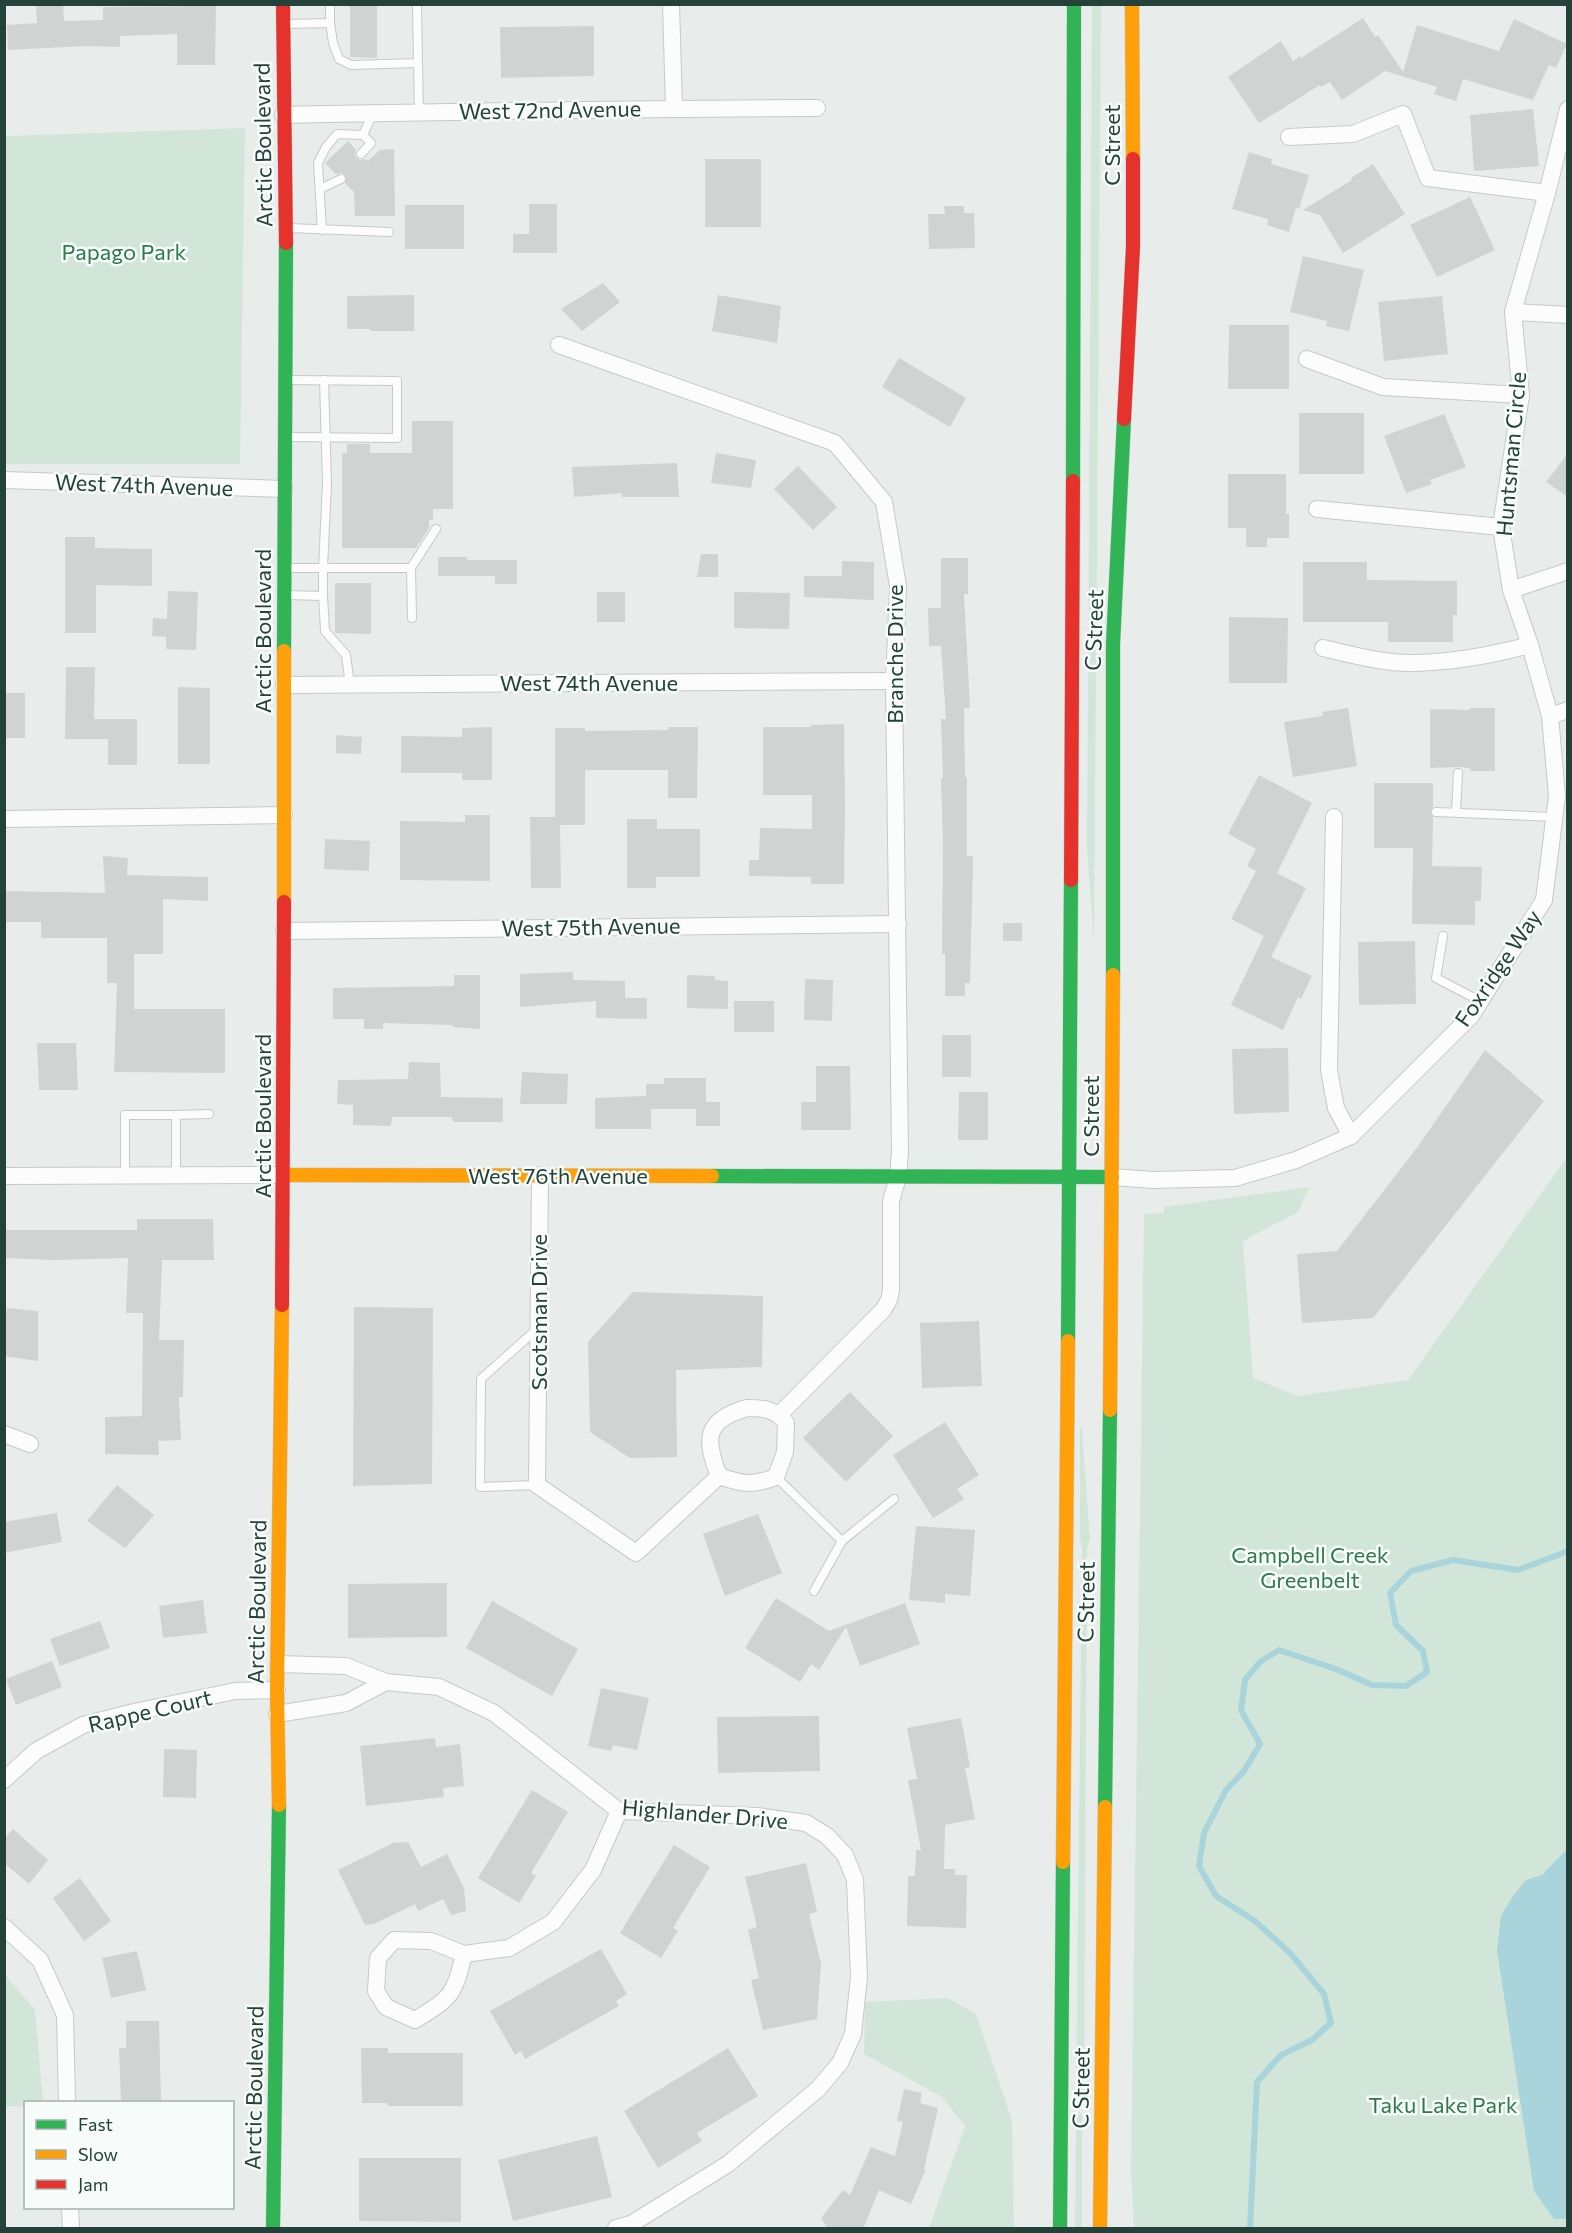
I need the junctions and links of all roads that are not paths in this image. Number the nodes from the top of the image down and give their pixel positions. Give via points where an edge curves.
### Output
1 (283, 4) edge
2 (330, 4) edge
3 (417, 4) edge
4 (671, 4) edge
5 (1074, 4) edge
6 (1132, 4) edge
7 (330, 23) junction
8 (283, 24) junction
9 (418, 63) junction
10 (674, 108) junction
11 (817, 108) dead end
12 (1568, 109) edge
13 (419, 112) junction
14 (283, 115) junction
15 (372, 115) junction
16 (363, 135) junction
17 (1289, 136) dead end
18 (361, 154) dead end
19 (341, 179) dead end
20 (320, 189) junction
21 (1547, 193) junction
22 (286, 227) junction
23 (322, 230) junction
24 (389, 232) dead end
25 (1513, 312) junction
26 (1568, 315) edge
27 (559, 345) dead end
28 (1307, 359) dead end
29 (285, 380) junction
30 (324, 380) junction
31 (1521, 394) junction
32 (284, 437) junction
33 (325, 437) junction
34 (4, 480) edge
35 (284, 489) junction
36 (1317, 509) dead end
37 (1501, 527) junction
38 (436, 529) dead end
39 (284, 568) junction
40 (323, 568) junction
41 (411, 568) junction
42 (1568, 571) edge
43 (1511, 590) junction
44 (284, 595) junction
45 (323, 596) junction
46 (412, 618) dead end
47 (1530, 645) junction
48 (1323, 648) dead end
49 (894, 681) junction
50 (284, 685) junction
51 (350, 685) junction
52 (1568, 710) edge
53 (1550, 716) junction
54 (1458, 773) dead end
55 (1436, 812) dead end
56 (1456, 812) junction
57 (284, 815) junction
58 (1334, 817) dead end
59 (1554, 817) junction
60 (4, 819) edge
61 (898, 924) junction
62 (284, 931) junction
63 (1443, 936) dead end
64 (1480, 1001) junction
65 (209, 1114) dead end
66 (176, 1115) junction
67 (1351, 1136) junction
68 (284, 1175) junction
69 (4, 1176) edge
70 (125, 1176) junction
71 (176, 1176) junction
72 (540, 1176) junction
73 (898, 1176) junction
74 (1069, 1176) junction
75 (1112, 1176) junction
76 (539, 1326) junction
77 (780, 1414) junction
78 (4, 1434) edge
79 (30, 1444) dead end
80 (719, 1476) junction
81 (776, 1477) junction
82 (537, 1485) junction
83 (894, 1499) dead end
84 (842, 1541) junction
85 (814, 1592) dead end
86 (278, 1665) junction
87 (386, 1682) junction
88 (277, 1690) junction
89 (277, 1714) junction
90 (4, 1780) edge
91 (619, 1811) junction
92 (4, 1927) edge
93 (464, 1954) junction
94 (67, 2101) edge
95 (70, 2209) edge
96 (70, 2229) edge
97 (273, 2229) edge
98 (615, 2229) edge
99 (1060, 2229) edge
100 (1100, 2229) edge

1 - 8 main road, Arctic Boulevard
2 - 7 lane
3 - 9 lane
4 - 10 street
5 - 74 main road, C Street
6 - 75 main road, C Street via 1133,247 1113,644
7 - 8 lane
7 - 9 lane via 339,59 351,65
8 - 14 main road, Arctic Boulevard
9 - 13 lane
10 - 11 street, West 72nd Avenue
10 - 13 street, West 72nd Avenue
12 - 21 street, Huntsman Circle
13 - 15 street, West 72nd Avenue
14 - 15 street, West 72nd Avenue
14 - 22 main road, Arctic Boulevard
15 - 16 lane
16 - 18 lane via 371,143
16 - 20 lane via 337,134 326,147 318,163
17 - 21 street via 1353,134 1403,114 1428,178
19 - 20 lane
20 - 23 lane
21 - 25 street, Huntsman Circle
22 - 23 lane
22 - 29 main road, Arctic Boulevard
23 - 24 lane
25 - 26 street
25 - 31 street, Huntsman Circle
27 - 49 street, Branche Drive via 836,443 884,502 898,586
28 - 31 street via 1383,387
29 - 30 lane
29 - 32 main road, Arctic Boulevard
30 - 33 lane
30 - 33 lane via 397,381 398,438
31 - 37 street, Huntsman Circle
32 - 33 lane
32 - 35 main road, Arctic Boulevard
33 - 40 lane
34 - 35 street, West 74th Avenue
35 - 39 main road, Arctic Boulevard
36 - 37 street
37 - 43 street, Huntsman Circle
38 - 41 lane
39 - 40 lane
39 - 44 main road, Arctic Boulevard
40 - 41 lane
40 - 45 lane
41 - 46 lane
42 - 43 street
43 - 47 street, Foxridge Way
44 - 45 lane
44 - 50 main road, Arctic Boulevard
45 - 51 lane via 325,631 346,655
47 - 48 street via 1499,653 1414,663
47 - 53 street, Foxridge Way
49 - 51 street, West 74th Avenue
49 - 61 street, Branche Drive
50 - 51 street, West 74th Avenue
50 - 57 main road, Arctic Boulevard
52 - 53 street
53 - 59 street, Foxridge Way via 1557,796
54 - 56 lane
55 - 56 lane
56 - 59 lane
57 - 60 street
57 - 62 main road, Arctic Boulevard
58 - 67 street via 1329,1070 1336,1108
59 - 64 street, Foxridge Way via 1544,900
61 - 62 street, West 75th Avenue
61 - 73 street, Branche Drive
62 - 68 main road, Arctic Boulevard
63 - 64 lane via 1436,978
64 - 67 street, Foxridge Way via 1471,1016
65 - 66 lane
66 - 70 lane via 125,1115
66 - 71 lane
67 - 75 street, Foxridge Way via 1296,1160 1235,1178 1154,1180
68 - 71 street, West 76th Avenue
68 - 72 main road, West 76th Avenue
68 - 86 main road, Arctic Boulevard
69 - 70 street, West 76th Avenue
70 - 71 street, West 76th Avenue
72 - 73 main road, West 76th Avenue
72 - 76 street, Scotsman Drive
73 - 74 main road, West 76th Avenue
73 - 77 street, Branche Drive via 891,1201 889,1300 884,1310
74 - 75 main road, West 76th Avenue
74 - 99 main road, C Street
75 - 100 main road, C Street
76 - 82 street, Scotsman Drive
76 - 82 lane via 481,1379 480,1487
77 - 80 street via 765,1408 747,1408 729,1413 717,1422 710,1442
77 - 81 street via 787,1436
78 - 79 street
80 - 81 street via 741,1484 759,1484
80 - 82 street via 636,1553
81 - 84 lane
83 - 84 lane
84 - 85 lane
86 - 87 street, Highlander Drive via 346,1666
86 - 88 main road, Arctic Boulevard
87 - 89 street via 346,1702
87 - 91 street, Highlander Drive via 439,1687 494,1713
88 - 89 main road, Arctic Boulevard
88 - 90 street, Rappe Court via 235,1691 83,1725 36,1751
89 - 97 main road, Arctic Boulevard
91 - 93 street via 593,1870 553,1922 509,1948
91 - 98 street, Highlander Drive via 757,1816 806,1824 827,1836 845,1855 855,1880 859,1977 852,2034 840,2063 818,2089 728,2164 631,2224
92 - 94 street via 40,1959 65,2015
93 - 93 street via 431,1941 394,1940 378,1959 376,1991 386,2007 415,2020 443,2003 457,1985
95 - 96 street

